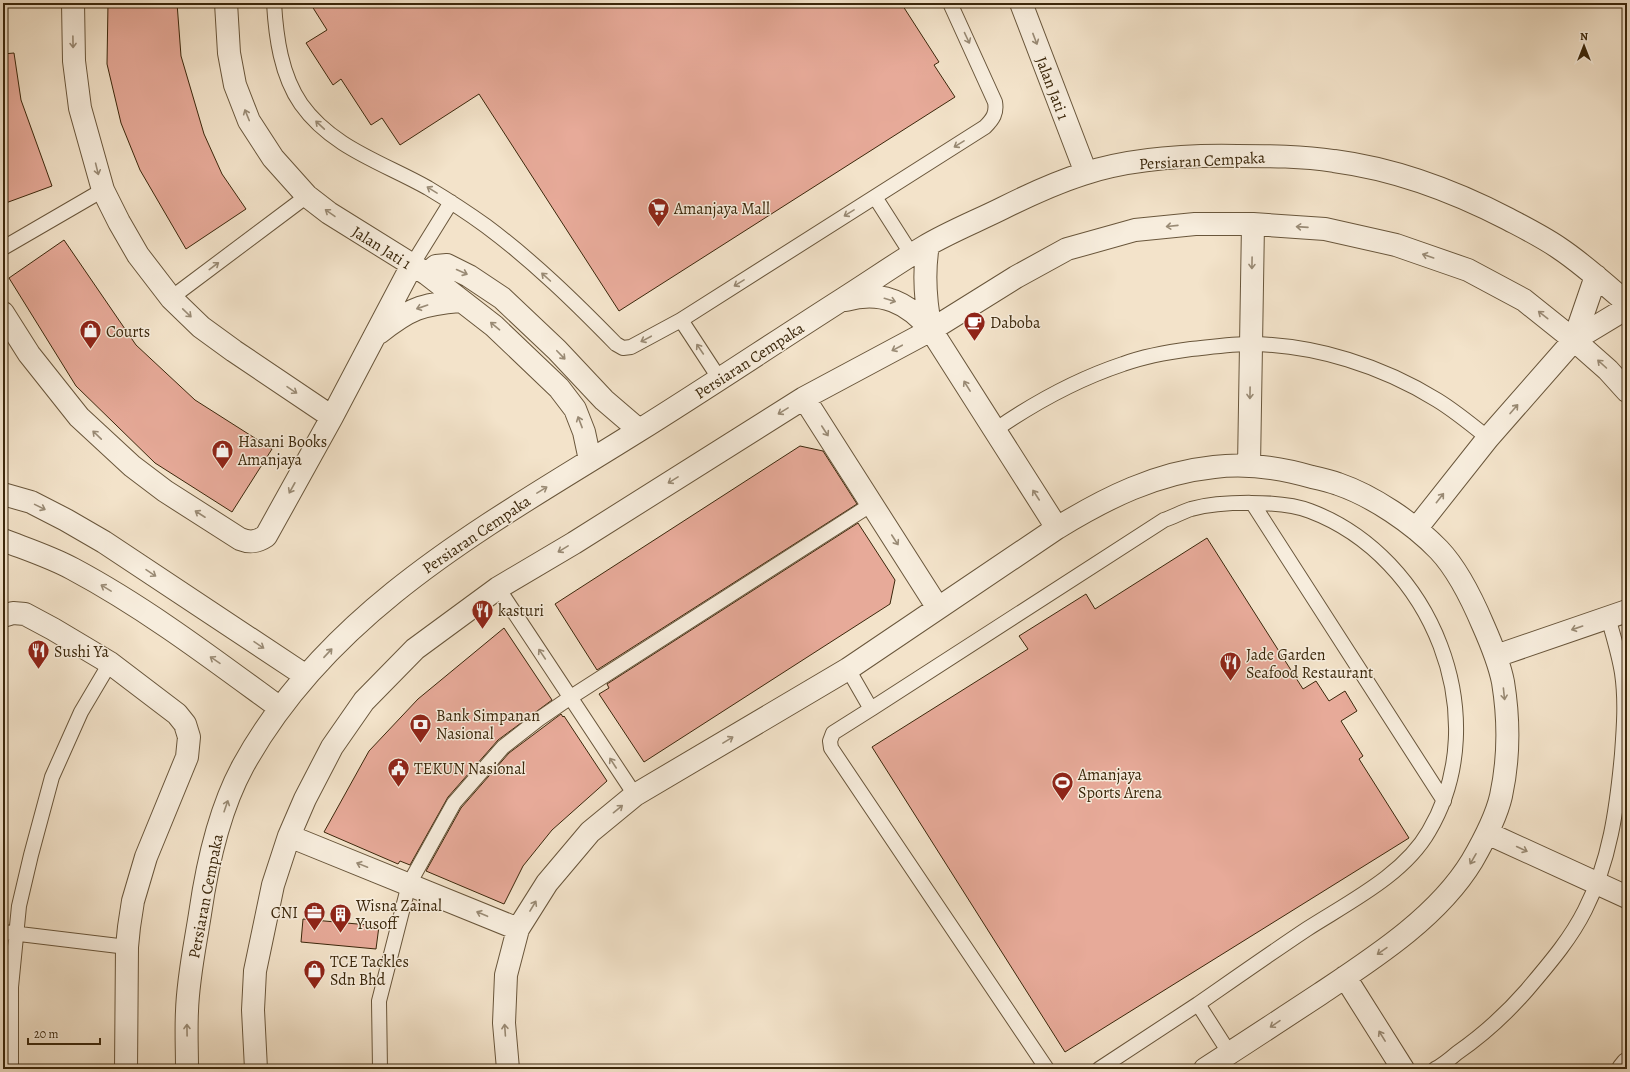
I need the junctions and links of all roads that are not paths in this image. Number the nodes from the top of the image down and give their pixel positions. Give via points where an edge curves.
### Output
1 (73, 3) edge
2 (226, 3) edge
3 (274, 3) edge
4 (950, 3) edge
5 (1021, 3) edge
6 (1086, 173) junction
7 (103, 190) junction
8 (307, 196) junction
9 (875, 197) junction
10 (451, 202) junction
11 (1253, 224) junction
12 (3, 248) edge
13 (920, 250) junction
14 (419, 270) junction
15 (1596, 276) junction
16 (171, 298) junction
17 (460, 301) junction
18 (839, 302) junction
19 (1627, 302) edge
20 (1627, 308) edge
21 (3, 313) edge
22 (681, 320) junction
23 (931, 330) junction
24 (375, 336) junction
25 (1574, 340) junction
26 (1251, 344) junction
27 (719, 378) junction
28 (1627, 391) edge
29 (804, 398) junction
30 (332, 417) junction
31 (639, 430) junction
32 (995, 430) junction
33 (1488, 438) junction
34 (590, 460) junction
35 (1249, 466) junction
36 (3, 494) edge
37 (872, 504) junction
38 (1253, 504) junction
39 (1057, 528) junction
40 (1416, 529) junction
41 (3, 540) edge
42 (498, 588) junction
43 (938, 608) junction
44 (1617, 614) edge
45 (3, 616) edge
46 (1496, 656) junction
47 (110, 663) junction
48 (848, 669) junction
49 (306, 676) junction
50 (571, 697) junction
51 (280, 708) junction
52 (871, 709) junction
53 (634, 796) junction
54 (1444, 801) junction
55 (1487, 833) junction
56 (289, 836) junction
57 (409, 884) junction
58 (1597, 884) junction
59 (1627, 897) edge
60 (518, 929) junction
61 (10, 933) edge
62 (127, 947) junction
63 (1345, 977) junction
64 (1198, 1004) junction
65 (1221, 1063) edge
66 (1627, 1064) edge
67 (11, 1069) edge
68 (126, 1069) edge
69 (187, 1069) edge
70 (256, 1069) edge
71 (380, 1069) edge
72 (508, 1069) edge
73 (1046, 1069) edge
74 (1099, 1069) edge
75 (1403, 1069) edge
76 (1435, 1069) edge
77 (1623, 1069) edge

1 -> 7 street via 75,78 80,108
8 -> 2 street, Jalan Jati 1 via 273,158 249,121 235,85 229,53
10 -> 3 lane via 338,141 316,122 301,104 288,79 281,59
4 -> 9 lane via 997,110 985,127
5 -> 6 street, Jalan Jati 1
6 - 13 street, Persiaran Cempaka via 1040,190
6 - 15 street, Persiaran Cempaka via 1129,163 1173,158 1277,156 1335,161 1393,173 1473,200 1556,245
7 - 12 lane
7 - 16 street via 138,254
14 -> 8 street, Jalan Jati 1 via 329,213
16 -> 8 lane
9 - 13 lane
9 -> 22 lane
10 - 14 lane
22 -> 10 lane via 631,347 623,348 531,263 486,226
11 -> 23 street via 1196,224 1135,230 1067,249 1016,277
25 -> 11 street via 1524,300 1468,270 1396,245 1325,229
11 -> 26 street
13 - 18 street, Persiaran Cempaka
13 - 23 street via 925,264 926,307
14 - 17 street, Jalan Jati 1
14 - 24 street
14 -> 31 street via 447,265 502,298 604,400
15 - 19 street, Persiaran Cempaka
15 - 25 street
16 -> 30 street via 201,327
17 -> 24 street via 433,303 412,310
34 -> 17 street, Jalan Jati 1 via 584,432 575,409 559,388 494,326
18 -> 23 street via 855,297 872,296 888,299 912,310
18 - 27 street, Persiaran Cempaka
20 - 25 street
30 -> 21 street via 266,536 260,540 247,542 165,491 112,449 79,417 26,349
27 -> 22 lane
23 -> 29 street
32 -> 23 street
24 - 30 street
28 -> 25 street
33 -> 25 street
26 - 32 lane via 1174,351 1123,364 1078,382 1018,414
26 - 33 lane via 1326,353 1369,366 1437,400
26 -> 35 street
27 - 31 street, Persiaran Cempaka
29 -> 37 street
29 -> 42 street
31 - 34 street, Persiaran Cempaka
39 -> 32 street
40 -> 33 street
49 -> 34 street, Persiaran Cempaka via 376,606 425,567 506,512
35 - 39 street via 1216,466 1176,473 1132,488 1092,507
35 - 40 street via 1292,471 1340,484 1380,504
36 -> 49 street via 30,502 104,542
37 -> 43 street
37 - 50 lane
38 - 52 lane via 1226,504 1192,509 1164,520
38 - 54 lane
38 - 54 lane via 1281,505 1310,511 1334,523 1361,537 1389,562 1408,584 1426,615 1444,655 1454,691 1456,751
39 - 43 street
40 - 46 street via 1441,552 1463,583
51 -> 41 street via 221,664 73,568
50 -> 42 lane
42 - 56 street via 415,649 364,701 332,747
43 - 48 street
44 -> 46 street
44 - 58 lane via 1616,644 1622,673 1624,728 1615,816
45 - 47 street via 13,613 25,614
46 -> 55 street via 1503,681 1506,710 1506,762 1500,799
47 - 61 lane via 82,712 52,777
47 - 62 street via 177,714 185,724 189,738 187,756 138,881
48 - 52 lane
53 -> 48 street
49 - 51 street, Persiaran Cempaka
53 -> 50 lane
50 - 57 lane via 503,747 454,803
69 -> 51 street, Persiaran Cempaka via 186,1013 190,969 208,868 220,825 241,769
52 - 73 lane via 833,733 831,748
60 -> 53 street via 547,883 590,832
54 - 64 lane via 1420,847 1387,876
55 -> 58 street
55 -> 63 street via 1471,863 1448,894 1390,946
57 -> 56 street
56 - 70 street via 273,885 255,971 253,1010
60 -> 57 street
57 - 71 lane via 379,1001
58 - 59 street
58 - 76 lane via 1585,911 1560,952 1489,1029
72 -> 60 street via 504,1023 506,975
61 - 62 lane
61 - 67 lane
62 - 68 street
63 -> 65 street
75 -> 63 street
64 - 65 lane
64 - 74 lane
66 - 77 street

